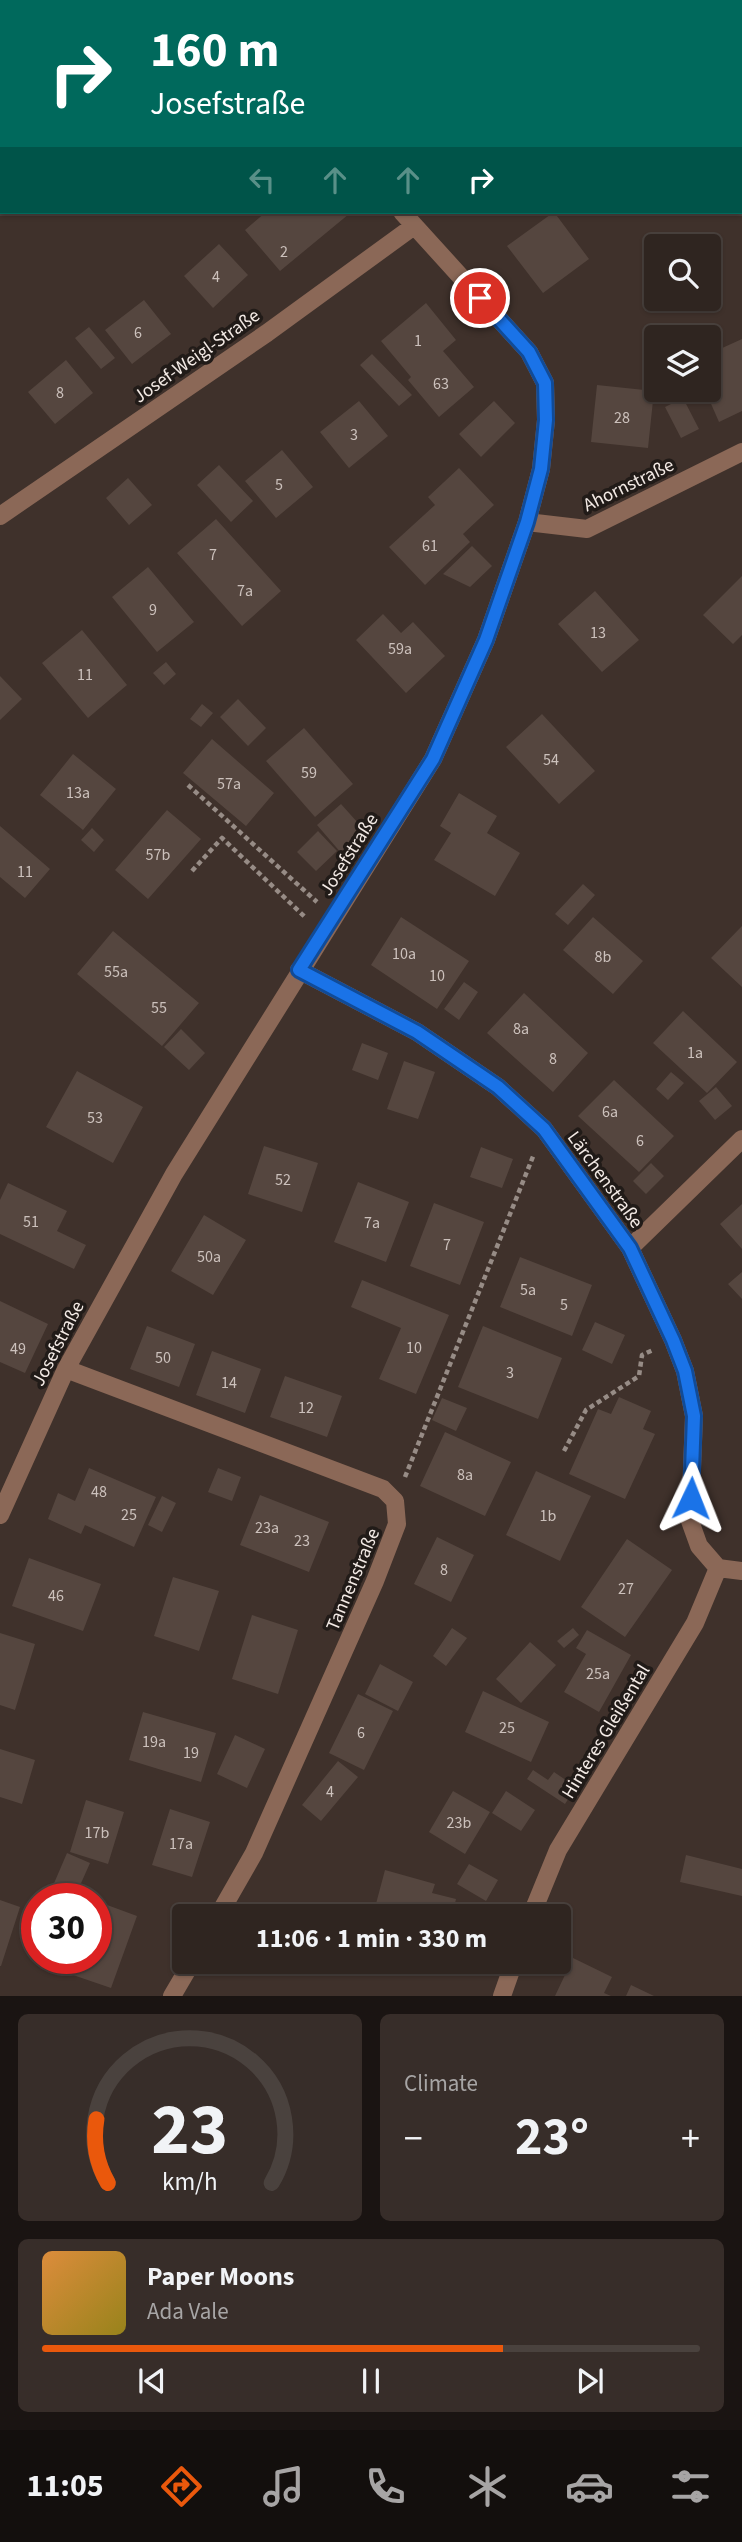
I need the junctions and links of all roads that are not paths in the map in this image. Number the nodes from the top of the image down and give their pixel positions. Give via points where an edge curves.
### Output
1 (404, 214) edge
2 (414, 226) junction
3 (742, 452) edge
4 (0, 516) edge
5 (527, 522) junction
6 (299, 970) junction
7 (742, 1139) edge
8 (630, 1248) junction
9 (66, 1369) junction
10 (0, 1514) edge
11 (718, 1568) junction
12 (742, 1571) edge
13 (225, 1904) edge
14 (536, 1904) edge
15 (185, 1974) edge
16 (510, 1974) edge
17 (172, 1996) edge
18 (502, 1996) edge

1 - 2 street, Josefstraße
2 - 4 street, Josef-Weigl-Straße
2 - 5 street, Josefstraße via 529,352 545,383 541,469
3 - 5 street, Ahornstraße via 587,528
5 - 6 street, Josefstraße via 486,640 433,759
6 - 8 street, Lärchenstraße via 417,1032 498,1087 544,1129
6 - 9 street, Josefstraße via 174,1174
7 - 8 street
8 - 11 street, Lärchenstraße via 685,1371 694,1416 690,1521 699,1546
9 - 10 street, Josefstraße
9 - 13 street, Tannenstraße via 383,1489 395,1501 397,1524 375,1581 254,1853
11 - 12 street
11 - 14 street, Hinteres Gleißental via 695,1623 558,1850
15 - 17 street
16 - 18 street

